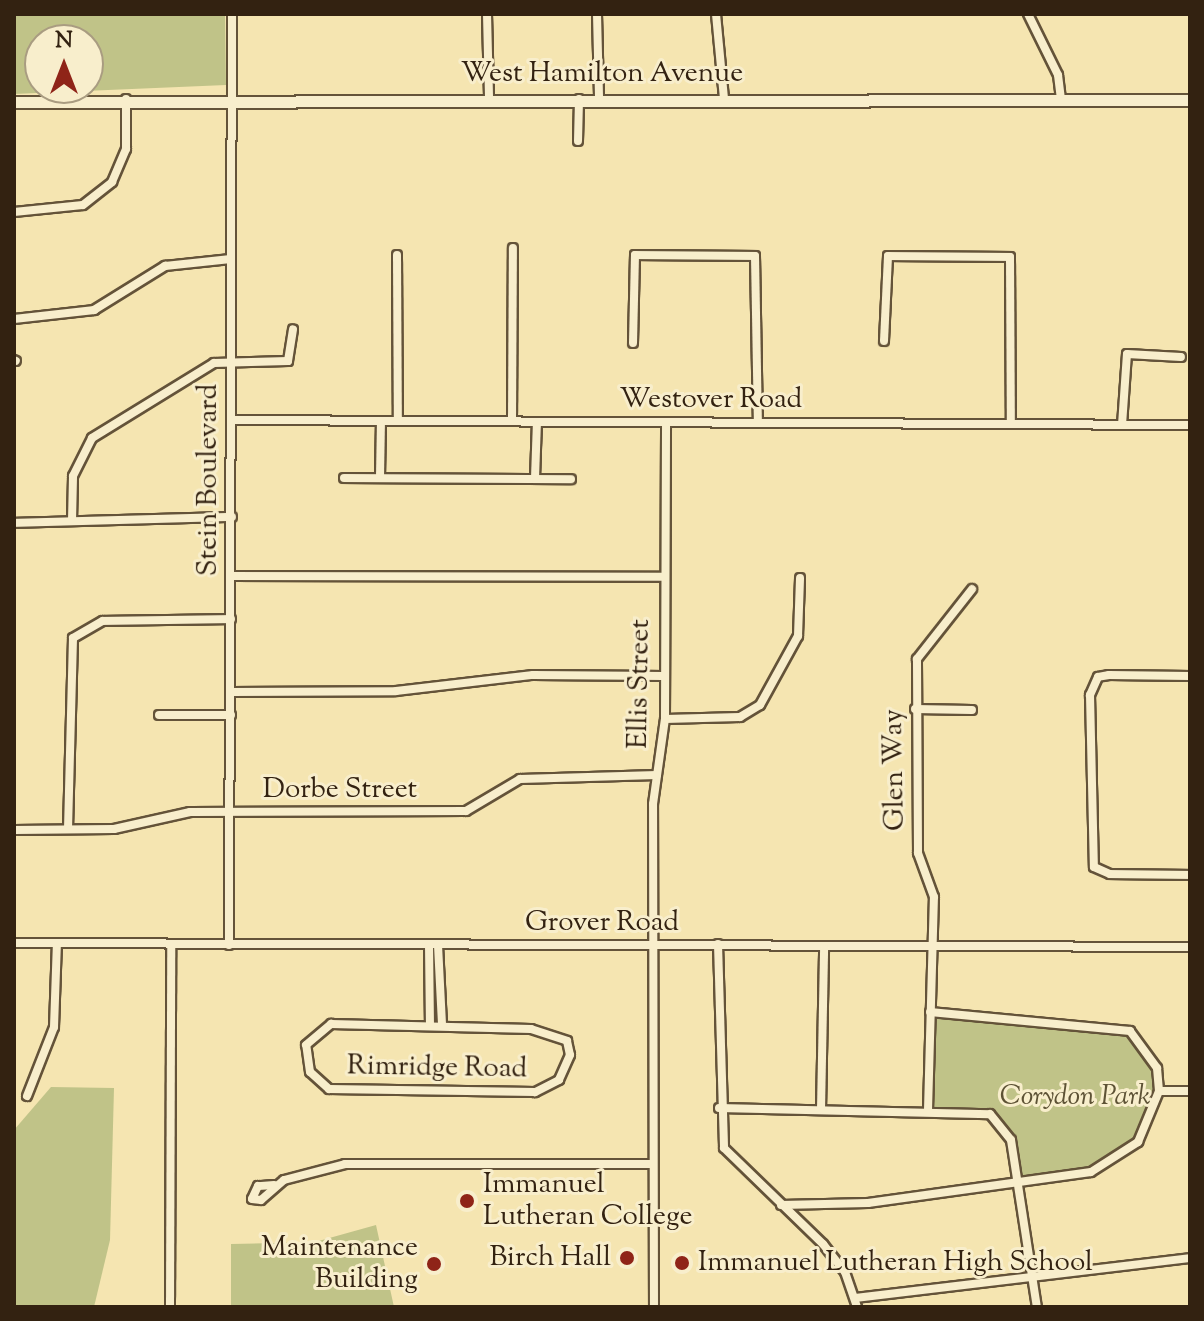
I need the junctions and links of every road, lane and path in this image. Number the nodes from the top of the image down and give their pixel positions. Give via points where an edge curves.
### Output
1 (232, 14) edge
2 (487, 14) edge
3 (597, 14) edge
4 (716, 14) edge
5 (1028, 14) edge
6 (489, 97) junction
7 (234, 98) junction
8 (599, 98) junction
9 (724, 98) junction
10 (126, 99) junction
11 (579, 99) junction
12 (1061, 99) junction
13 (1190, 100) edge
14 (14, 102) edge
15 (578, 141) dead end
16 (14, 212) edge
17 (513, 248) dead end
18 (397, 255) dead end
19 (231, 259) junction
20 (14, 319) edge
21 (293, 329) dead end
22 (884, 341) dead end
23 (633, 343) dead end
24 (1181, 357) dead end
25 (231, 362) junction
26 (232, 420) junction
27 (398, 420) junction
28 (381, 421) junction
29 (512, 421) junction
30 (537, 422) junction
31 (666, 422) junction
32 (758, 422) junction
33 (1011, 424) junction
34 (1122, 425) junction
35 (1190, 425) edge
36 (380, 477) junction
37 (344, 478) dead end
38 (535, 478) junction
39 (571, 479) dead end
40 (232, 517) junction
41 (72, 521) junction
42 (14, 523) edge
43 (231, 576) junction
44 (663, 577) junction
45 (800, 578) dead end
46 (972, 589) dead end
47 (231, 619) junction
48 (664, 676) junction
49 (1190, 676) edge
50 (231, 692) junction
51 (915, 709) junction
52 (972, 710) dead end
53 (159, 715) dead end
54 (231, 715) junction
55 (665, 719) junction
56 (657, 775) junction
57 (230, 812) junction
58 (68, 829) junction
59 (14, 830) edge
60 (1190, 875) edge
61 (14, 943) edge
62 (57, 943) junction
63 (718, 944) junction
64 (171, 945) junction
65 (229, 945) junction
66 (434, 945) junction
67 (653, 947) junction
68 (1190, 947) edge
69 (930, 948) junction
70 (824, 949) junction
71 (930, 1012) junction
72 (430, 1024) junction
73 (442, 1024) junction
74 (1159, 1091) junction
75 (1190, 1091) edge
76 (27, 1096) dead end
77 (719, 1108) junction
78 (821, 1110) junction
79 (928, 1110) junction
80 (650, 1164) junction
81 (1019, 1181) junction
82 (274, 1185) dead end
83 (781, 1205) junction
84 (1190, 1258) edge
85 (1032, 1276) junction
86 (856, 1303) edge
87 (170, 1307) edge
88 (654, 1307) edge
89 (1037, 1307) edge

1 - 7 street, Stein Boulevard
2 - 6 street
3 - 8 street
4 - 9 street
5 - 12 street via 1058,75
6 - 7 street, West Hamilton Avenue
6 - 11 street, West Hamilton Avenue
7 - 10 street, West Hamilton Avenue
7 - 19 street, Stein Boulevard
8 - 9 street, West Hamilton Avenue
8 - 11 street, West Hamilton Avenue
9 - 12 street, West Hamilton Avenue
10 - 14 street, West Hamilton Avenue
10 - 16 street via 126,149 112,182 83,205
11 - 15 street
12 - 13 street, West Hamilton Avenue
17 - 29 street
18 - 27 street
19 - 20 street via 165,266 94,310
19 - 25 street, Stein Boulevard
21 - 25 street via 288,361
22 - 33 street via 888,256 1010,257
23 - 32 street via 635,255 755,256
24 - 34 street via 1127,354
25 - 26 street, Stein Boulevard
25 - 41 street via 197,369 92,438 73,476
26 - 28 street, Westover Road
26 - 40 street, Stein Boulevard
27 - 28 street, Westover Road
27 - 29 street, Westover Road
28 - 36 street
29 - 30 street, Westover Road
30 - 31 street, Westover Road
30 - 38 street
31 - 32 street, Westover Road
31 - 44 street, Ellis Street
32 - 33 street, Westover Road
33 - 34 street, Westover Road
34 - 35 street, Westover Road
36 - 37 street
36 - 38 street
38 - 39 street
40 - 41 street
40 - 43 street, Stein Boulevard
41 - 42 street
43 - 44 street
43 - 47 street, Stein Boulevard
44 - 48 street, Ellis Street
45 - 55 street via 798,636 760,705 740,717
46 - 51 street, Glen Way via 917,659
47 - 50 street, Stein Boulevard
47 - 58 street via 103,621 73,638
48 - 50 street via 533,675 396,691
48 - 55 street, Ellis Street
49 - 60 street via 1098,677 1090,695 1094,867 1110,874
50 - 54 street, Stein Boulevard
51 - 52 street
51 - 69 street, Glen Way via 918,853 934,897
53 - 54 street
54 - 57 street, Stein Boulevard
55 - 56 street, Ellis Street
56 - 57 street, Dorbe Street via 520,779 466,811
56 - 67 street, Ellis Street
57 - 58 street, Dorbe Street
57 - 65 street, Stein Boulevard
58 - 59 street, Dorbe Street
61 - 62 street, Grover Road
62 - 64 street, Grover Road
62 - 76 street via 54,1027
63 - 67 street, Grover Road
63 - 70 street, Grover Road
63 - 77 street
64 - 65 street, Grover Road
64 - 87 street
65 - 66 street, Grover Road
66 - 67 street, Grover Road
66 - 72 street, Rimridge Road
66 - 73 street, Rimridge Road
67 - 80 street, Ellis Street
68 - 69 street, Grover Road
69 - 70 street, Grover Road
69 - 71 street, Glen Way
70 - 78 street
71 - 74 street via 1130,1031 1157,1068
71 - 79 street, Glen Way
72 - 73 street, Rimridge Road
72 - 73 street, Rimridge Road via 319,1027 306,1045 310,1072 329,1089 535,1092 559,1080 570,1055 567,1041 548,1031
74 - 75 street
74 - 81 street via 1152,1120 1118,1160
77 - 78 street
77 - 83 street via 724,1148
78 - 79 street
79 - 81 street via 990,1114 1006,1127
80 - 82 street via 589,1163 571,1169 531,1160 345,1164
80 - 88 street, Ellis Street
81 - 83 street via 868,1203
81 - 85 street
83 - 86 street via 823,1244
84 - 85 street
85 - 86 street
85 - 89 street

